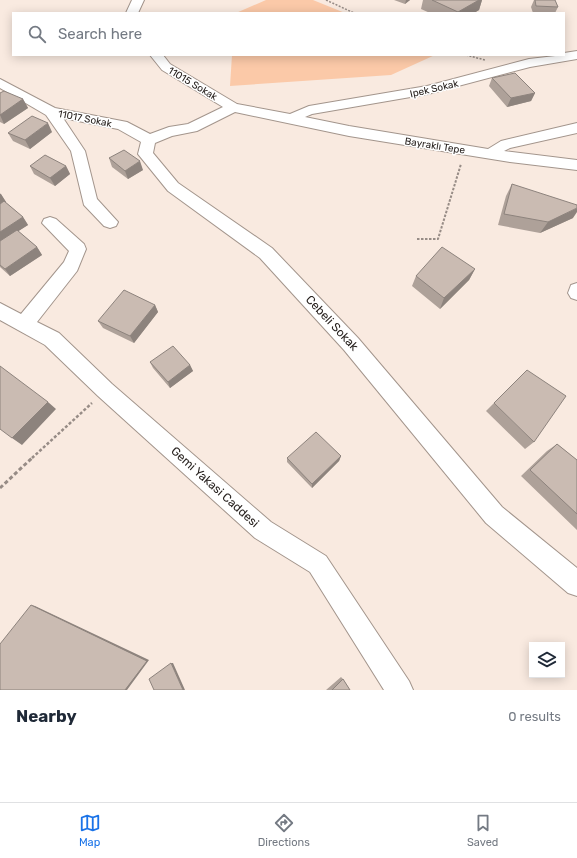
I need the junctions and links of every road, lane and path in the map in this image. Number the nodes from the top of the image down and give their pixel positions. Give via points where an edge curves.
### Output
1 (138, 0) edge
2 (326, 0) edge
3 (132, 12) edge
4 (352, 12) edge
5 (577, 54) edge
6 (157, 56) edge
7 (0, 83) edge
8 (232, 107) junction
9 (52, 112) junction
10 (293, 120) junction
11 (577, 128) edge
12 (149, 140) junction
13 (466, 149) junction
14 (492, 153) junction
15 (577, 165) edge
16 (110, 222) dead end
17 (50, 223) dead end
18 (417, 239) dead end
19 (0, 311) edge
20 (24, 324) junction
21 (106, 390) junction
22 (0, 488) edge
23 (577, 584) edge
24 (400, 690) edge

1 - 3 street
2 - 4 path
5 - 10 street, Ipek Sokak via 529,63 428,90 309,110
6 - 8 street, 11015 Sokak via 166,67
7 - 9 street, 11017 Sokak
8 - 10 street, 11015 Sokak
8 - 12 street via 192,128 169,132
9 - 12 street, 11017 Sokak via 122,125
9 - 16 street via 78,151 90,201
10 - 13 street, Bayraklı Tepe
11 - 14 street via 506,144
12 - 23 street, Cebeli Sokak via 145,154 173,187 266,252 351,344 494,515
13 - 14 street, Bayraklı Tepe
13 - 18 path via 438,239
14 - 15 street, Bayraklı Tepe
17 - 20 street via 78,249 71,266
19 - 20 street, Gemi Yakasi Caddesi
20 - 21 street, Gemi Yakasi Caddesi via 52,339
21 - 22 path
21 - 24 street, Gemi Yakasi Caddesi via 263,530 318,564

